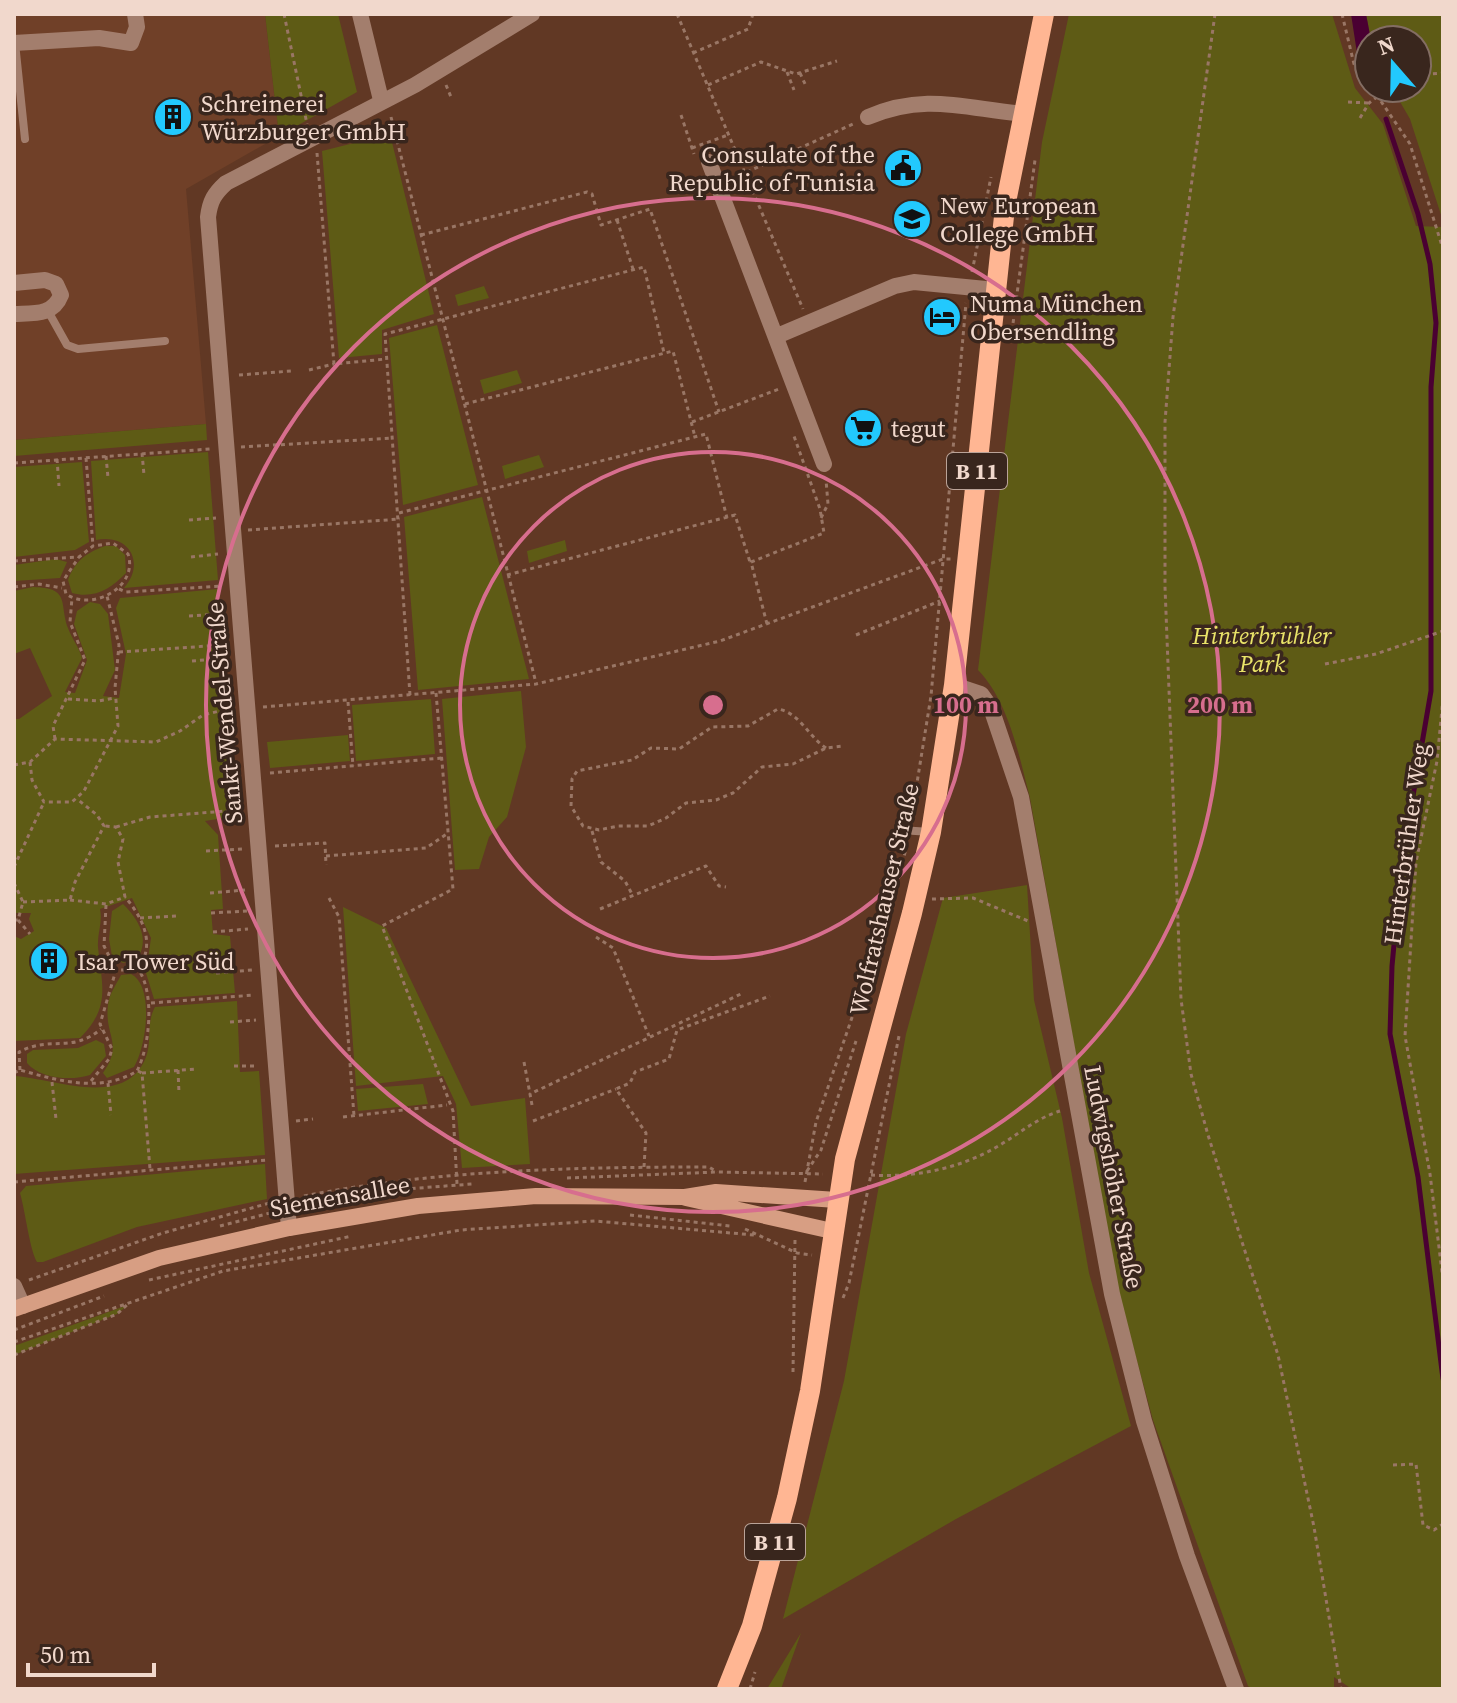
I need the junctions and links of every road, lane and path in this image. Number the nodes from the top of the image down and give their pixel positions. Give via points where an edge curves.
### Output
1 (135, 14) edge
2 (284, 14) edge
3 (360, 14) edge
4 (532, 14) edge
5 (677, 14) edge
6 (753, 14) edge
7 (1044, 14) edge
8 (1215, 14) edge
9 (1342, 14) edge
10 (15, 43) edge
11 (693, 53) junction
12 (1353, 60) edge
13 (837, 61) dead end
14 (787, 72) junction
15 (800, 73) junction
16 (708, 85) junction
17 (806, 86) dead end
18 (794, 90) dead end
19 (381, 100) junction
20 (1348, 102) dead end
21 (1353, 102) edge
22 (1368, 104) edge
23 (1384, 104) edge
24 (1025, 114) junction
25 (681, 115) dead end
26 (868, 117) joint
27 (1360, 118) dead end
28 (728, 135) junction
29 (310, 138) junction
30 (25, 139) dead end
31 (692, 148) junction
32 (1035, 157) dead end
33 (703, 162) joint
34 (746, 173) junction
35 (617, 220) junction
36 (421, 235) junction
37 (1443, 249) edge
38 (633, 269) junction
39 (14, 283) edge
40 (996, 290) junction
41 (48, 311) junction
42 (14, 314) edge
43 (442, 320) junction
44 (810, 323) junction
45 (777, 336) junction
46 (165, 341) dead end
47 (1010, 344) dead end
48 (664, 353) junction
49 (386, 359) junction
50 (334, 364) junction
51 (309, 370) dead end
52 (291, 371) dead end
53 (221, 376) junction
54 (793, 383) junction
55 (465, 404) junction
56 (719, 412) junction
57 (691, 423) junction
58 (793, 434) dead end
59 (695, 437) junction
60 (393, 438) junction
61 (227, 448) junction
62 (142, 453) junction
63 (106, 456) junction
64 (86, 457) junction
65 (57, 459) junction
66 (14, 463) edge
67 (824, 464) joint
68 (144, 475) dead end
69 (108, 478) dead end
70 (59, 486) dead end
71 (487, 491) junction
72 (948, 504) dead end
73 (399, 513) junction
74 (216, 518) dead end
75 (727, 518) junction
76 (821, 518) junction
77 (400, 519) junction
78 (189, 520) dead end
79 (233, 531) junction
80 (93, 546) junction
81 (218, 554) dead end
82 (79, 557) junction
83 (191, 557) dead end
84 (943, 559) junction
85 (14, 561) edge
86 (751, 562) junction
87 (507, 575) junction
88 (221, 586) dead end
89 (14, 587) edge
90 (62, 588) junction
91 (119, 589) junction
92 (107, 596) junction
93 (72, 598) junction
94 (940, 601) junction
95 (223, 614) dead end
96 (189, 616) dead end
97 (767, 624) junction
98 (1443, 631) edge
99 (856, 635) dead end
100 (223, 645) dead end
101 (119, 652) junction
102 (227, 658) dead end
103 (192, 661) dead end
104 (1325, 664) dead end
105 (536, 684) junction
106 (954, 685) junction
107 (436, 693) junction
108 (410, 695) junction
109 (115, 698) junction
110 (1443, 698) edge
111 (68, 699) junction
112 (348, 701) junction
113 (248, 707) junction
114 (55, 739) junction
115 (109, 742) junction
116 (843, 746) dead end
117 (826, 748) junction
118 (442, 758) junction
119 (30, 762) junction
120 (14, 765) edge
121 (353, 766) junction
122 (266, 773) dead end
123 (77, 799) junction
124 (44, 802) junction
125 (240, 810) dead end
126 (104, 826) junction
127 (116, 827) junction
128 (592, 830) junction
129 (905, 830) junction
130 (931, 832) junction
131 (448, 833) junction
132 (272, 846) dead end
133 (242, 849) dead end
134 (206, 851) dead end
135 (326, 856) junction
136 (326, 865) dead end
137 (14, 867) edge
138 (14, 883) edge
139 (726, 887) dead end
140 (908, 888) junction
141 (245, 890) dead end
142 (210, 893) dead end
143 (633, 896) junction
144 (125, 897) junction
145 (329, 898) dead end
146 (70, 900) junction
147 (23, 902) junction
148 (106, 904) junction
149 (600, 909) dead end
150 (247, 911) dead end
151 (211, 913) dead end
152 (178, 916) dead end
153 (140, 918) junction
154 (16, 920) edge
155 (248, 929) dead end
156 (1044, 931) junction
157 (213, 932) dead end
158 (30, 934) dead end
159 (596, 937) dead end
160 (886, 949) dead end
161 (138, 969) junction
162 (116, 970) junction
163 (252, 970) dead end
164 (216, 973) dead end
165 (743, 993) dead end
166 (254, 995) dead end
167 (770, 996) dead end
168 (151, 1003) junction
169 (256, 1020) dead end
170 (230, 1022) dead end
171 (101, 1029) junction
172 (858, 1035) dead end
173 (650, 1037) junction
174 (16, 1051) edge
175 (524, 1062) dead end
176 (234, 1066) dead end
177 (260, 1066) dead end
178 (197, 1069) dead end
179 (20, 1070) junction
180 (178, 1070) junction
181 (139, 1072) junction
182 (14, 1073) edge
183 (91, 1081) junction
184 (52, 1082) junction
185 (108, 1083) junction
186 (616, 1089) junction
187 (179, 1093) dead end
188 (530, 1094) junction
189 (447, 1105) junction
190 (532, 1105) dead end
191 (1076, 1107) junction
192 (111, 1115) dead end
193 (354, 1116) junction
194 (343, 1117) dead end
195 (56, 1119) dead end
196 (313, 1119) dead end
197 (296, 1121) dead end
198 (533, 1121) dead end
199 (267, 1160) dead end
200 (644, 1167) dead end
201 (150, 1169) junction
202 (807, 1171) junction
203 (717, 1172) dead end
204 (755, 1172) junction
205 (871, 1175) dead end
206 (755, 1178) dead end
207 (14, 1182) edge
208 (457, 1184) dead end
209 (685, 1197) junction
210 (837, 1200) junction
211 (623, 1214) dead end
212 (289, 1228) junction
213 (832, 1231) junction
214 (366, 1233) dead end
215 (758, 1236) junction
216 (1443, 1280) edge
217 (142, 1282) dead end
218 (14, 1286) edge
219 (116, 1292) dead end
220 (132, 1301) junction
221 (18, 1307) edge
222 (14, 1330) edge
223 (14, 1342) edge
224 (14, 1355) edge
225 (793, 1372) dead end
226 (1393, 1465) dead end
227 (1443, 1524) edge
228 (727, 1689) edge
229 (1236, 1689) edge
230 (1341, 1689) edge

1 - 10 street via 131,43 99,38
2 - 29 path
3 - 19 street
4 - 19 street
5 - 11 path
6 - 11 path via 748,29
7 - 24 main road, Wolfratshauser Straße / B 11
8 - 230 path via 1173,317 1165,422 1165,587 1181,999 1191,1074 1278,1355
9 - 12 path
10 - 30 lane
11 - 16 path
13 - 15 path
14 - 15 path
14 - 16 path via 761,62
14 - 18 path
15 - 17 path
16 - 28 path
19 - 29 street
19 - 36 path via 390,114
20 - 21 path
22 - 27 path
23 - 37 path via 1410,144
24 - 26 street via 954,103 913,103
24 - 40 main road, Wolfratshauser Straße / B 11 via 1005,207
25 - 31 path
26 - 34 path
28 - 31 path
28 - 34 path
29 - 50 path via 317,149
29 - 53 street, Sankt-Wendel-Straße via 213,195 208,217
31 - 33 path
32 - 47 path
33 - 45 street
34 - 44 path
35 - 36 path via 601,225 587,192
35 - 38 path
35 - 56 path via 650,209
36 - 43 path
38 - 43 path
38 - 48 path via 644,267
39 - 41 street via 56,284 61,295
40 - 44 street via 914,282
40 - 106 main road, Wolfratshauser Straße / B 11
41 - 42 street
41 - 46 lane via 67,345 78,349
43 - 49 path via 385,334
43 - 55 path
44 - 45 street
45 - 54 street
48 - 55 path
48 - 57 path via 673,351
49 - 50 path
49 - 60 path
50 - 51 path
52 - 53 path
53 - 61 street, Sankt-Wendel-Straße
54 - 56 path
54 - 67 street
55 - 71 path
56 - 57 path
57 - 59 path
58 - 76 path
59 - 71 path
59 - 75 path via 706,434
60 - 61 path
60 - 73 path
61 - 62 path
61 - 79 street, Sankt-Wendel-Straße
62 - 63 path
62 - 68 path
63 - 64 path
63 - 69 path
64 - 65 path
64 - 80 path
65 - 66 path
65 - 70 path
67 - 76 path via 828,504
71 - 73 path
71 - 87 path
72 - 84 path
73 - 77 path
74 - 78 path
75 - 86 path via 735,515
75 - 87 path
76 - 86 path via 824,533
77 - 79 path
77 - 108 path
79 - 113 street, Sankt-Wendel-Straße
80 - 82 path
80 - 91 path via 113,543 128,554 130,572
81 - 83 path
82 - 85 path
82 - 90 path
84 - 94 path
84 - 97 path
86 - 97 path
87 - 105 path
88 - 91 path
89 - 90 path
90 - 93 path
91 - 92 path
92 - 93 path
92 - 101 path
93 - 111 path via 70,622 85,660
94 - 99 path
94 - 129 path via 931,696
95 - 96 path
97 - 105 path via 720,641
98 - 104 path via 1376,654
100 - 101 path
101 - 109 path
102 - 103 path
105 - 107 path
106 - 130 main road, Wolfratshauser Straße / B 11
106 - 156 street, Ludwigshöher Straße via 981,694 1006,747 1021,797
107 - 108 path
107 - 118 path
108 - 112 path
109 - 111 path
109 - 115 path via 118,726
110 - 216 path, Hinterbrühler Weg via 1437,761 1416,862 1405,1036
111 - 114 path via 53,726
112 - 113 path
112 - 121 path
113 - 115 path via 203,715 156,742
113 - 212 street, Sankt-Wendel-Straße
114 - 115 path
114 - 119 path
115 - 123 path
116 - 117 path
117 - 128 path via 793,764 762,767 733,793 686,803 656,824
117 - 128 path via 813,741 797,717 778,709 748,726 712,727 679,749 651,748 632,760 577,771 571,787 572,813
118 - 121 path
118 - 131 path
119 - 120 path
119 - 124 path via 32,780
121 - 122 path
123 - 124 path
123 - 126 path
124 - 137 path
125 - 127 path via 150,817
126 - 127 path
126 - 146 path
127 - 144 path via 123,839 118,862
128 - 143 path via 601,862 625,881
129 - 130 lane
129 - 140 path
130 - 140 main road, Wolfratshauser Straße / B 11
131 - 135 path via 426,848
131 - 189 path via 453,889 382,926
132 - 135 path via 325,843
133 - 134 path
135 - 136 path
138 - 147 path
139 - 143 path via 719,886 706,866
140 - 156 path via 932,899 973,898
140 - 210 main road, Wolfratshauser Straße / B 11
141 - 142 path
143 - 149 path
144 - 148 path
144 - 153 path
145 - 193 path via 339,917
146 - 147 path
146 - 148 path
147 - 154 path
148 - 162 path via 104,946
150 - 151 path
152 - 153 path
153 - 161 path via 147,943
154 - 158 path
155 - 157 path
156 - 191 street, Ludwigshöher Straße
159 - 173 path via 613,948
160 - 202 path via 889,929 877,945 843,1037 816,1122
161 - 162 path
161 - 168 path
162 - 171 path
163 - 164 path
165 - 173 path
166 - 168 path
167 - 186 path via 677,1030 669,1059 635,1072 630,1083
168 - 181 path
169 - 170 path
171 - 174 path via 77,1044 47,1043
171 - 183 path via 112,1049
172 - 202 path via 821,1150
173 - 188 path
174 - 179 path
175 - 188 path
176 - 177 path
178 - 180 path
179 - 182 path
179 - 184 path
180 - 181 path
180 - 187 path
181 - 185 path
181 - 201 path
183 - 184 path
183 - 185 path
184 - 195 path
185 - 192 path
186 - 198 path
186 - 200 path via 646,1133
188 - 190 path
189 - 193 path
189 - 208 path via 453,1111
191 - 205 path via 1036,1120 970,1161 937,1170
191 - 229 street, Ludwigshöher Straße via 1112,1294 1144,1421
193 - 194 path
196 - 197 path
199 - 201 path
201 - 207 path
202 - 204 path
203 - 204 path
204 - 206 path
209 - 210 main road, Siemensallee via 716,1192
209 - 212 main road, Siemensallee via 477,1199
209 - 213 main road, Siemensallee
210 - 213 main road, Wolfratshauser Straße / B 11
211 - 215 path via 743,1228
212 - 221 main road, Siemensallee via 159,1258
213 - 228 main road, Wolfratshauser Straße / B 11 via 810,1391 787,1498 752,1626
214 - 217 path
215 - 220 path via 595,1221 461,1230 237,1268
215 - 225 path via 797,1253
218 - 221 street
219 - 222 path
220 - 223 path
220 - 224 path via 117,1314
226 - 227 path via 1416,1464 1423,1525 1434,1530

